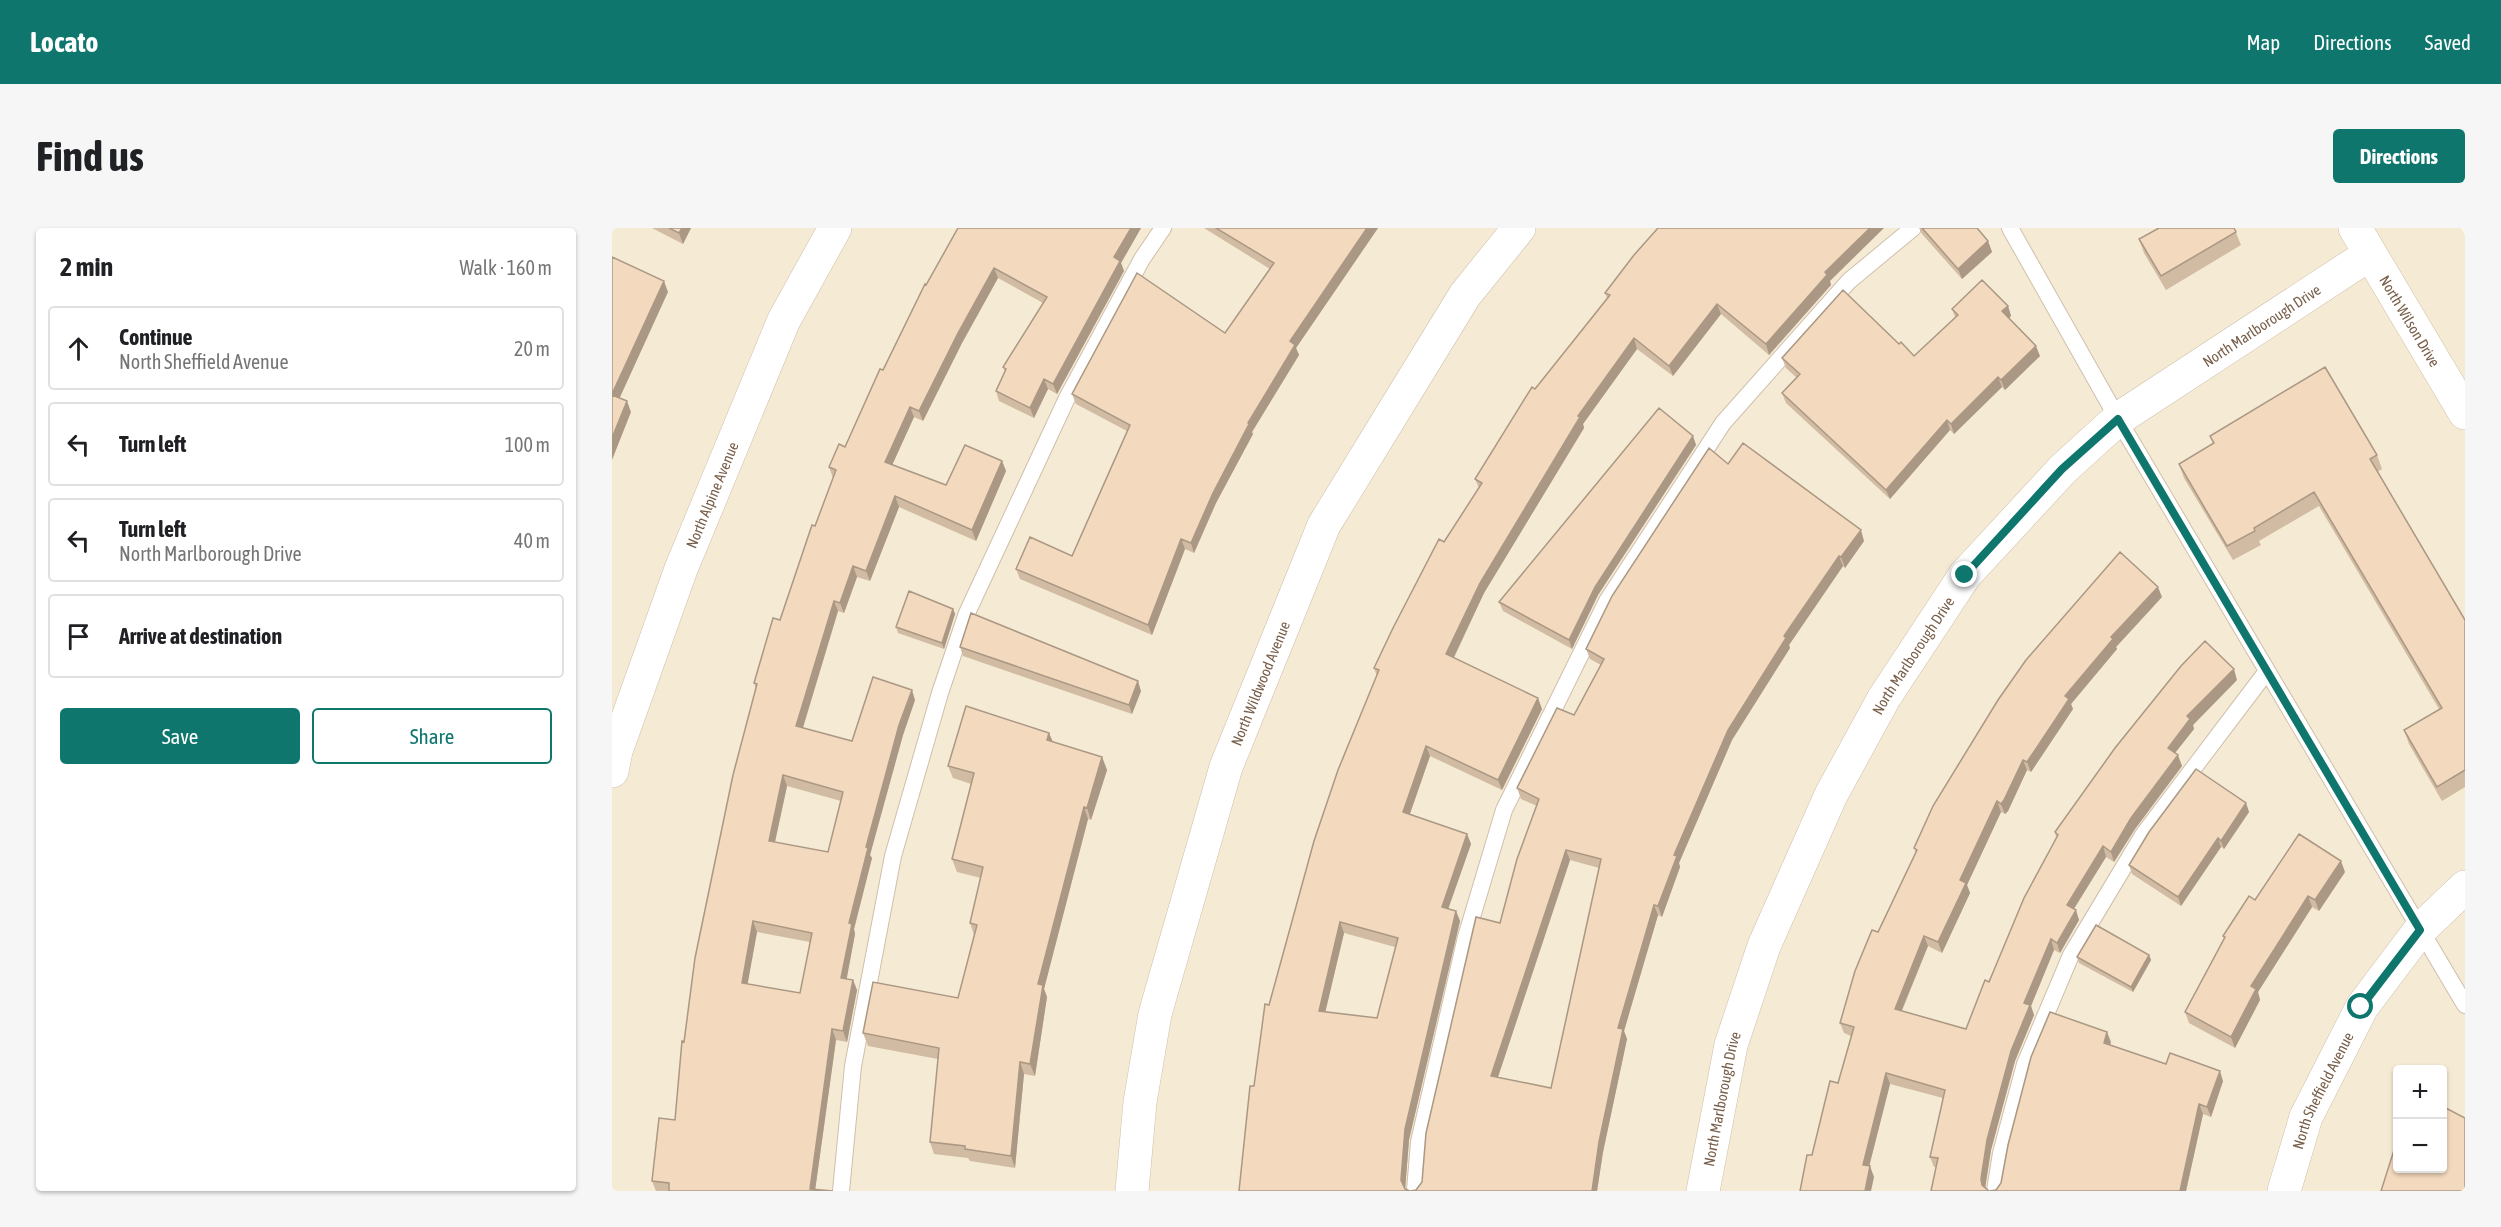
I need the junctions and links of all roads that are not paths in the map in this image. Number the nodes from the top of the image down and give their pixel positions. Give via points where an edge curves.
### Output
1 (835, 228) edge
2 (1163, 228) edge
3 (1519, 228) edge
4 (1913, 228) edge
5 (2010, 228) edge
6 (2362, 241) edge
7 (2465, 413) edge
8 (2118, 419) junction
9 (2267, 671) junction
10 (613, 758) edge
11 (2465, 887) edge
12 (2420, 930) junction
13 (2465, 1005) edge
14 (841, 1191) edge
15 (1131, 1191) edge
16 (1415, 1191) edge
17 (1703, 1191) edge
18 (1995, 1191) edge
19 (2284, 1191) edge

1 - 10 street, North Alpine Avenue via 784,320 681,569
2 - 14 lane via 1066,398 967,613 949,665 893,856 853,1066
3 - 15 street, North Wildwood Avenue via 1466,295 1324,525 1226,767 1155,1014 1140,1102
4 - 16 lane via 1849,281 1723,423 1607,601 1504,810 1466,937 1419,1142
5 - 8 lane
6 - 7 street, North Wilson Drive
6 - 8 street, North Marlborough Drive
8 - 9 lane
8 - 17 street, North Marlborough Drive via 2062,469 1965,575 1884,698 1831,795 1764,946 1731,1045
9 - 12 lane
9 - 18 lane via 2143,835 2071,955 2025,1064
11 - 12 street, North Sheffield Avenue
12 - 13 lane
12 - 19 street, North Sheffield Avenue via 2361,1007 2306,1117

